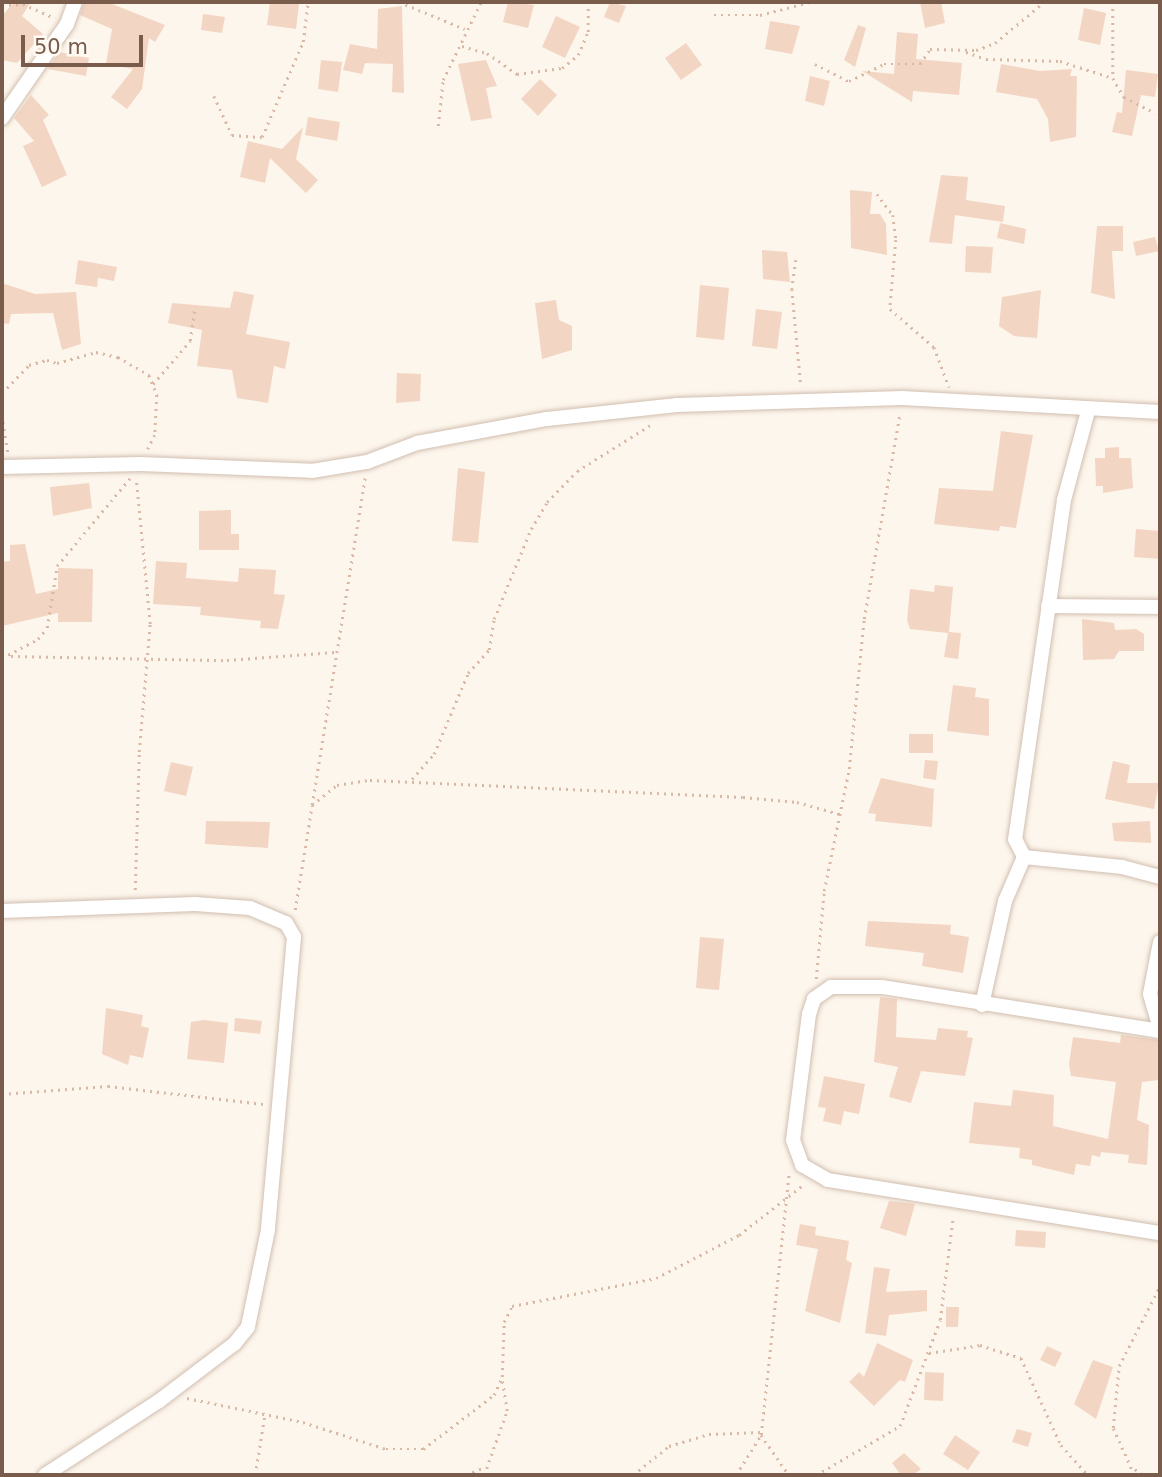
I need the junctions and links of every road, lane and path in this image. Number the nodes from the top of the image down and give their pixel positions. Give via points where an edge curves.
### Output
1 (75, 2) edge
2 (308, 2) edge
3 (399, 2) edge
4 (481, 2) edge
5 (588, 2) edge
6 (810, 2) edge
7 (1044, 2) edge
8 (1113, 2) edge
9 (2, 5) edge
10 (714, 15) dead end
11 (67, 24) junction
12 (466, 29) junction
13 (462, 46) junction
14 (966, 52) junction
15 (815, 64) dead end
16 (1113, 78) junction
17 (214, 96) dead end
18 (1155, 113) dead end
19 (2, 118) edge
20 (438, 127) dead end
21 (877, 194) dead end
22 (796, 260) dead end
23 (195, 306) dead end
24 (153, 384) junction
25 (2, 393) edge
26 (902, 398) junction
27 (953, 400) junction
28 (810, 401) junction
29 (677, 405) junction
30 (1088, 411) junction
31 (1160, 411) edge
32 (2, 415) edge
33 (367, 462) junction
34 (141, 464) junction
35 (8, 466) edge
36 (1048, 606) junction
37 (1160, 607) edge
38 (335, 652) junction
39 (7, 656) junction
40 (149, 657) junction
41 (2, 658) edge
42 (412, 779) junction
43 (313, 805) junction
44 (840, 814) junction
45 (1024, 857) junction
46 (1160, 877) edge
47 (134, 907) junction
48 (2, 911) edge
49 (295, 937) junction
50 (1160, 942) edge
51 (814, 999) junction
52 (982, 1005) junction
53 (1160, 1031) edge
54 (2, 1094) edge
55 (279, 1105) junction
56 (789, 1166) dead end
57 (828, 1180) junction
58 (957, 1203) junction
59 (783, 1205) junction
60 (1160, 1233) edge
61 (1160, 1286) edge
62 (928, 1353) junction
63 (502, 1377) junction
64 (159, 1401) junction
65 (265, 1413) junction
66 (761, 1433) junction
67 (486, 1466) junction
68 (1133, 1468) junction
69 (45, 1475) edge
70 (255, 1475) edge
71 (466, 1475) edge
72 (484, 1475) edge
73 (633, 1475) edge
74 (736, 1475) edge
75 (789, 1475) edge
76 (816, 1475) edge
77 (1088, 1475) edge
78 (1134, 1475) edge
79 (1143, 1475) edge

1 - 11 street
2 - 17 path via 303,42 262,137 232,135
3 - 12 path
4 - 12 path
5 - 13 path via 589,32 578,55 562,68 517,74 487,53
6 - 10 path via 760,15
7 - 14 path via 995,43
8 - 16 path
9 - 11 path via 23,4
11 - 19 street
12 - 13 path
13 - 20 path via 443,80
14 - 15 path via 930,49 920,64 884,64 849,81
14 - 16 path via 986,59 1060,61
16 - 18 path via 1124,97
21 - 27 path via 893,215 896,240 890,309 934,347
22 - 28 path via 792,289 797,371
23 - 24 path via 191,341
24 - 25 path via 137,366 96,352 29,365
24 - 34 path via 155,435
26 - 27 street
26 - 28 street
26 - 44 path via 864,619
27 - 30 street
28 - 29 street
29 - 33 street via 521,424 417,443
29 - 42 path via 577,471 547,502 531,529 494,620 489,650 468,673 434,754
30 - 31 street
30 - 36 street via 1064,500
32 - 35 path
33 - 34 street via 312,471
33 - 38 path
34 - 35 street
36 - 37 street
36 - 45 street via 1015,839
38 - 40 path via 228,660
38 - 43 path
39 - 40 path via 98,661
39 - 40 path via 38,639 47,628 57,566 135,471 149,598
39 - 41 path
40 - 47 path via 139,752
42 - 43 path via 337,786
42 - 44 path via 526,790 743,797 797,802
43 - 49 path via 296,877
44 - 51 path via 824,891
45 - 46 street via 1122,867
45 - 52 street via 1005,901
47 - 48 street
47 - 49 street via 250,908 286,923
49 - 55 street
50 - 53 street via 1150,994
51 - 52 street via 851,984
51 - 57 street via 793,1140 802,1165
52 - 53 street
54 - 55 path via 108,1086
55 - 64 street via 268,1230 248,1327 234,1344
56 - 59 path
57 - 58 street
57 - 59 path via 793,1188
58 - 60 street
58 - 62 path via 940,1320
59 - 63 path via 739,1236 656,1278 513,1306 505,1322
59 - 66 path
61 - 68 path via 1119,1366 1113,1428
62 - 76 path via 900,1426
62 - 77 path via 980,1345 1021,1358 1067,1455
63 - 65 path via 485,1407 424,1449 386,1449
63 - 67 path via 507,1411
64 - 65 path via 195,1399
64 - 69 street
65 - 70 path
66 - 73 path via 709,1434 669,1446
66 - 74 path
66 - 75 path
67 - 71 path
67 - 72 path
68 - 78 path
68 - 79 path

